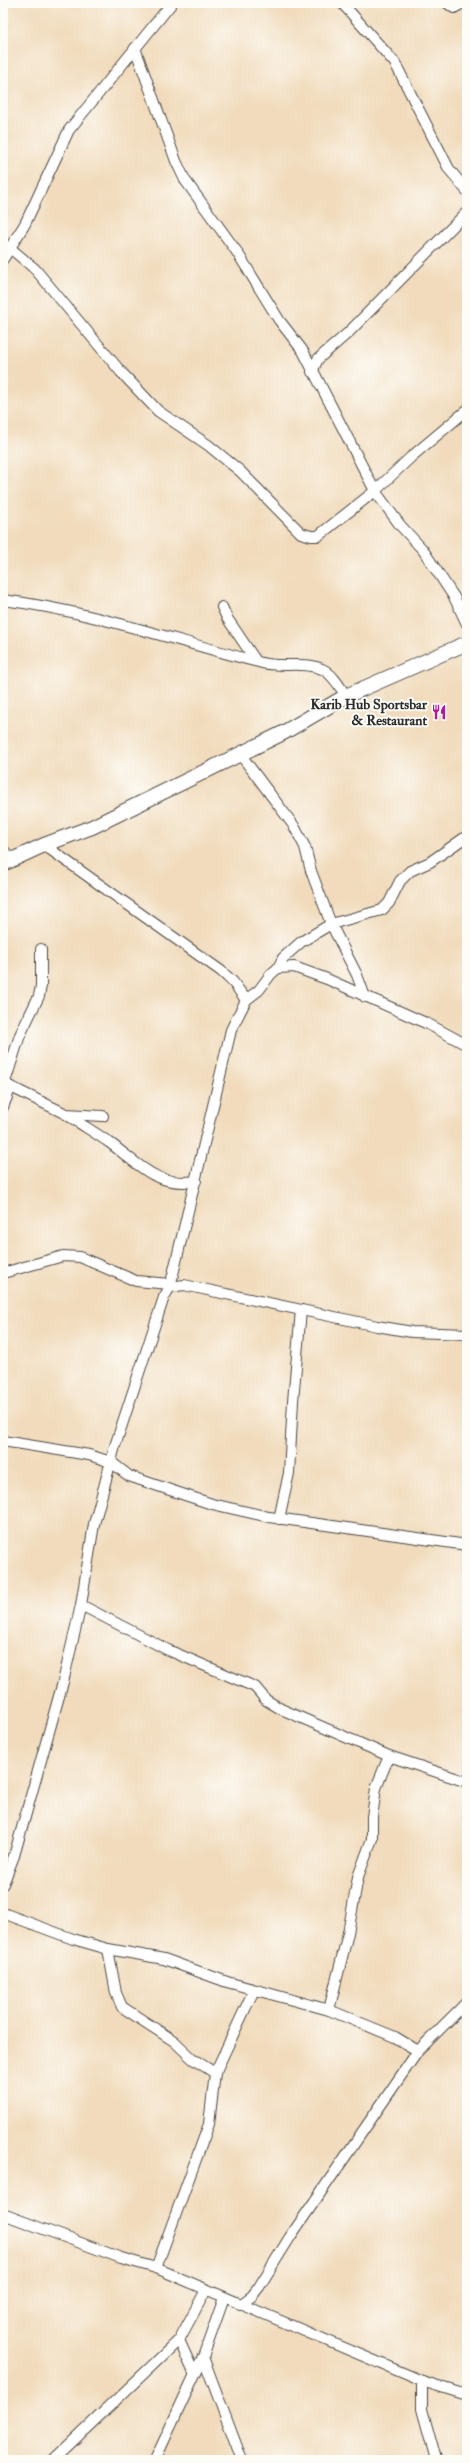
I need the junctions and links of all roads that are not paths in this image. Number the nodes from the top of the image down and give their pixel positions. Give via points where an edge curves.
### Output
1 (172, 3) edge
2 (342, 3) edge
3 (447, 3) edge
4 (463, 3) edge
5 (135, 48) junction
6 (467, 191) edge
7 (467, 212) edge
8 (6, 251) edge
9 (312, 372) junction
10 (467, 410) edge
11 (375, 491) junction
12 (3, 600) edge
13 (222, 606) dead end
14 (467, 624) edge
15 (467, 643) edge
16 (256, 661) junction
17 (346, 696) junction
18 (240, 754) junction
19 (467, 836) edge
20 (44, 845) junction
21 (6, 858) edge
22 (331, 924) junction
23 (41, 949) dead end
24 (278, 968) junction
25 (365, 997) junction
26 (246, 1000) junction
27 (467, 1045) edge
28 (5, 1082) edge
29 (3, 1107) edge
30 (66, 1114) junction
31 (103, 1116) dead end
32 (196, 1181) junction
33 (3, 1272) edge
34 (170, 1286) junction
35 (301, 1310) junction
36 (467, 1334) edge
37 (3, 1441) edge
38 (111, 1462) junction
39 (279, 1519) junction
40 (467, 1544) edge
41 (80, 1605) junction
42 (389, 1756) junction
43 (467, 1782) edge
44 (3, 1884) edge
45 (3, 1912) edge
46 (108, 1949) junction
47 (254, 1990) junction
48 (467, 2002) edge
49 (329, 2010) junction
50 (418, 2051) junction
51 (215, 2073) junction
52 (3, 2214) edge
53 (156, 2268) junction
54 (206, 2290) junction
55 (224, 2298) junction
56 (240, 2305) junction
57 (179, 2340) junction
58 (203, 2357) junction
59 (194, 2374) junction
60 (422, 2382) junction
61 (467, 2395) edge
62 (53, 2460) edge
63 (155, 2460) edge
64 (242, 2460) edge
65 (436, 2460) edge

1 - 5 street
2 - 6 street via 395,63 449,169
3 - 4 street via 454,8
5 - 8 street via 70,130 25,224
5 - 9 street via 176,162 185,180 237,252 279,320 304,351
7 - 9 street via 318,360
8 - 11 street via 35,269 121,372 158,411 208,445 240,471 301,533 318,536
9 - 11 street
10 - 11 street
11 - 14 street via 400,525 423,550 454,597
12 - 16 street via 84,615
13 - 16 street via 227,618
15 - 17 main road
16 - 17 street via 280,666 314,666 324,669
17 - 18 main road via 283,733
18 - 20 main road via 92,827
18 - 22 street via 294,826 305,847
19 - 22 street via 430,862 410,871 400,881 390,903 382,910
20 - 21 main road
20 - 26 street via 221,971
22 - 24 street via 301,942 283,958
22 - 25 street via 357,975
23 - 28 street via 42,986 20,1035
24 - 25 street via 294,967 328,979
24 - 26 street via 259,990
25 - 27 street via 428,1024
26 - 32 street via 231,1030
28 - 29 street via 10,1089
28 - 30 street
30 - 31 street
30 - 32 street via 109,1142 145,1170 162,1179 179,1184
32 - 34 street
33 - 34 street via 63,1256 80,1257 136,1281
34 - 35 street via 184,1285
34 - 38 street via 164,1297
35 - 36 street via 412,1332
35 - 39 street via 290,1473
37 - 38 street via 89,1455
38 - 39 street via 129,1476 170,1490 212,1504
38 - 41 street via 90,1545
39 - 40 street
41 - 42 street via 168,1650 255,1687 266,1700 281,1709
41 - 44 street via 63,1682 14,1856
42 - 43 street
42 - 49 street via 376,1788 372,1839 358,1877 348,1933
45 - 46 street via 73,1939
46 - 47 street via 164,1959
46 - 51 street via 116,1993 122,2007 174,2041 193,2059
47 - 49 street
47 - 51 street
48 - 50 street
49 - 50 street via 395,2037
50 - 56 street via 290,2237 259,2287
51 - 53 street via 209,2124
52 - 53 street via 121,2258
53 - 54 street
54 - 55 street
54 - 57 street
55 - 56 street
55 - 58 street
56 - 60 street
57 - 59 street
57 - 62 street
58 - 59 street
58 - 64 street
59 - 63 street
60 - 61 street
60 - 65 street via 422,2409

